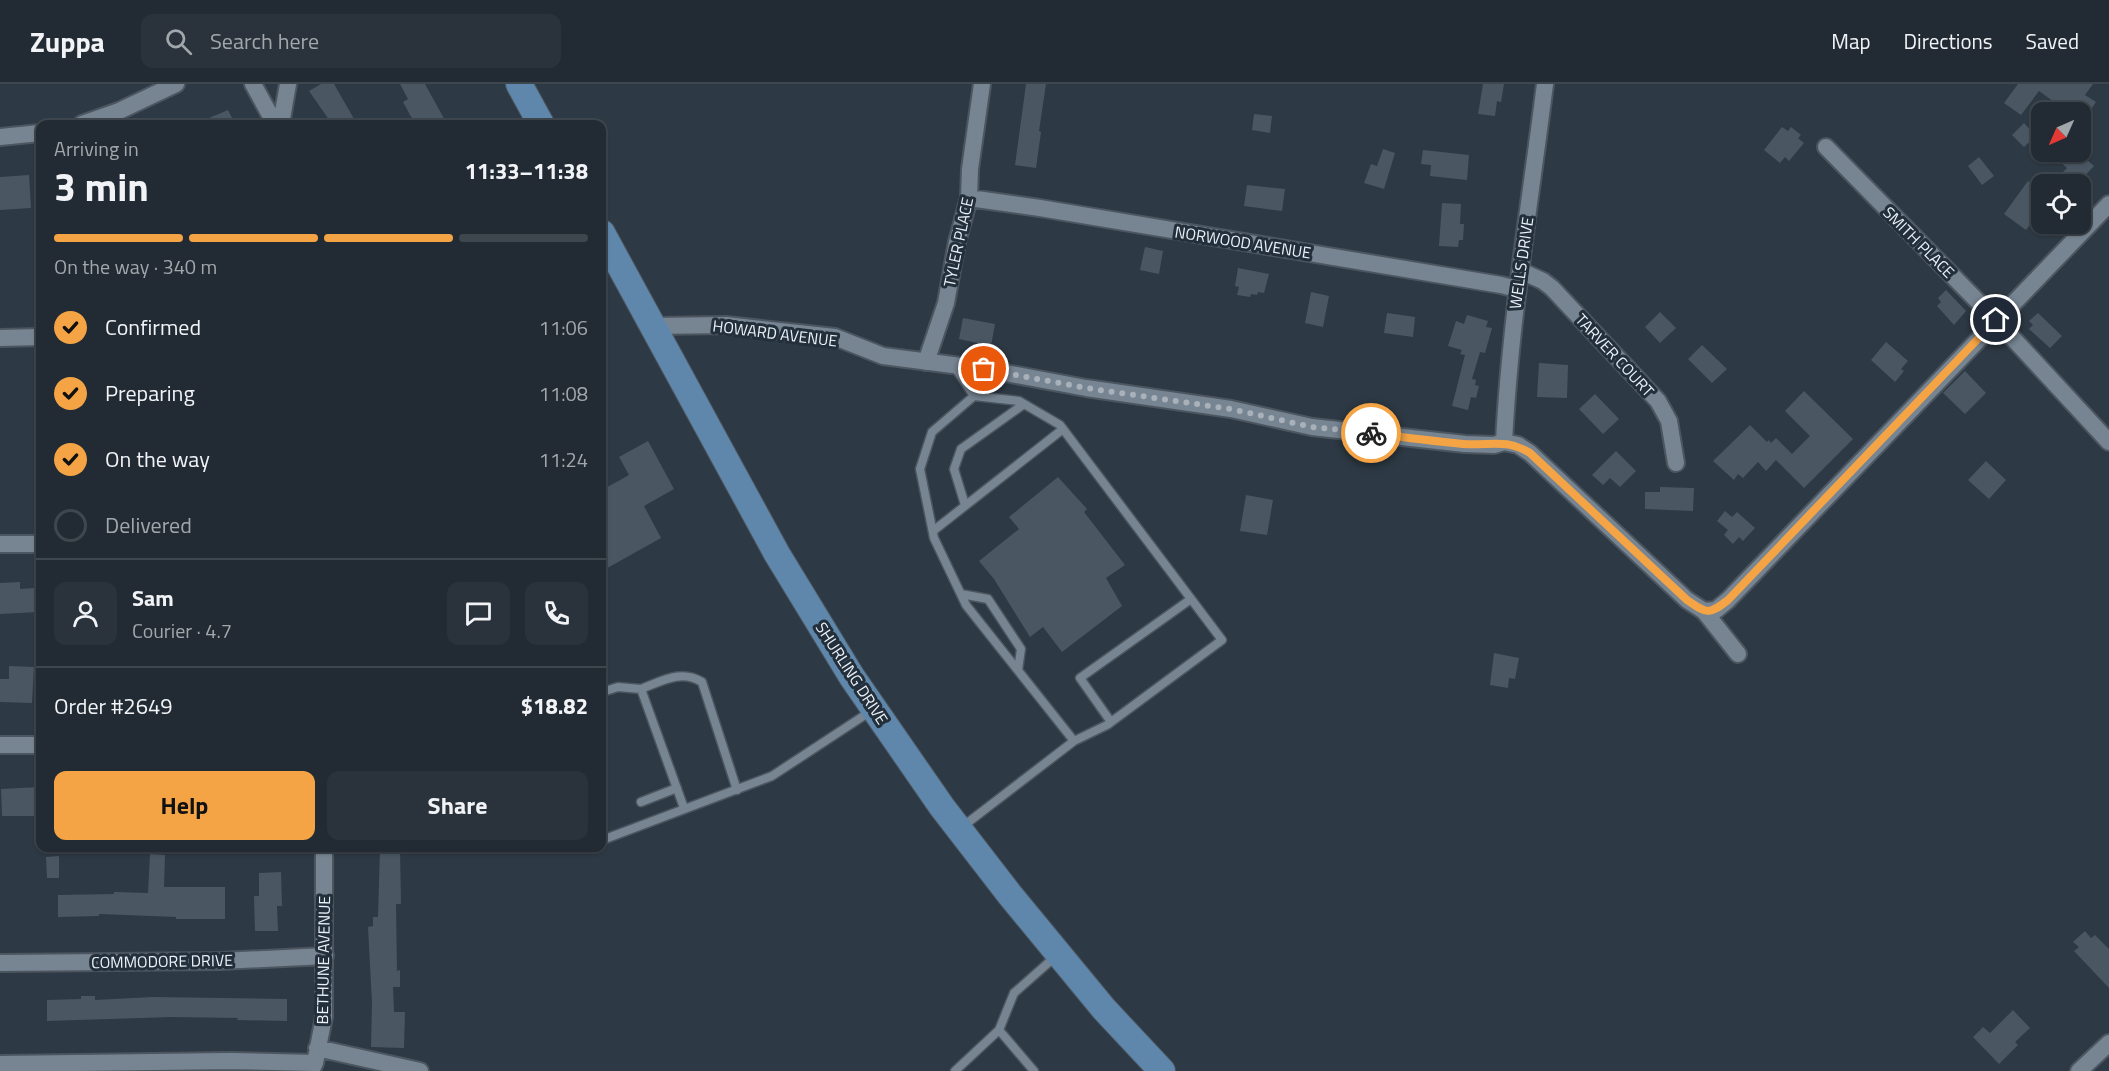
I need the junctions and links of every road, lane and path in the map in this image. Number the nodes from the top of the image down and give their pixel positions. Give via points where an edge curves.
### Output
1 (176, 84) edge
2 (253, 84) edge
3 (288, 84) edge
4 (519, 84) edge
5 (982, 84) edge
6 (1545, 84) edge
7 (93, 120) edge
8 (273, 120) edge
9 (282, 120) edge
10 (537, 120) edge
11 (36, 133) edge
12 (0, 137) edge
13 (1826, 147) dead end
14 (969, 198) junction
15 (2109, 204) edge
16 (606, 240) edge
17 (1521, 271) junction
18 (1517, 289) junction
19 (1996, 320) junction
20 (653, 326) junction
21 (36, 337) edge
22 (0, 338) edge
23 (927, 362) junction
24 (953, 365) junction
25 (974, 396) junction
26 (1024, 404) junction
27 (1063, 429) junction
28 (1504, 442) junction
29 (2109, 442) edge
30 (1676, 463) dead end
31 (965, 506) junction
32 (933, 531) junction
33 (0, 544) edge
34 (36, 544) edge
35 (961, 594) junction
36 (1191, 599) junction
37 (1704, 612) junction
38 (1738, 654) dead end
39 (1018, 670) junction
40 (641, 689) junction
41 (606, 692) edge
42 (874, 709) junction
43 (1111, 722) junction
44 (1074, 741) junction
45 (36, 745) edge
46 (0, 746) edge
47 (677, 788) junction
48 (737, 790) junction
49 (641, 802) dead end
50 (684, 808) junction
51 (959, 829) junction
52 (606, 838) edge
53 (324, 852) edge
54 (1058, 954) junction
55 (325, 956) junction
56 (0, 963) edge
57 (999, 1030) junction
58 (2109, 1043) edge
59 (314, 1060) edge
60 (0, 1064) edge
61 (420, 1071) edge
62 (955, 1071) edge
63 (1034, 1071) edge
64 (1162, 1071) edge
65 (2079, 1071) edge

1 - 7 street
2 - 8 street
3 - 9 street
4 - 10 main road
5 - 14 street, TYLER PLACE
6 - 17 street, WELLS DRIVE
11 - 12 street
13 - 19 street, SMITH PLACE
14 - 18 street, NORWOOD AVENUE
14 - 23 street, TYLER PLACE via 946,303
15 - 19 street
16 - 20 main road, SHURLING DRIVE
17 - 18 street, WELLS DRIVE
17 - 30 street, TARVER COURT via 1552,288 1658,400 1669,421
18 - 28 street, WELLS DRIVE
19 - 29 street, SMITH PLACE
19 - 37 street via 1728,600 1716,610
20 - 23 street, HOWARD AVENUE via 726,325 835,337 883,356
20 - 42 main road, SHURLING DRIVE via 777,554
21 - 22 street
23 - 24 street, HOWARD AVENUE
24 - 25 lane
24 - 28 street, HOWARD AVENUE via 1231,409 1312,427 1465,444
25 - 26 lane
25 - 32 lane via 932,432 920,469
26 - 27 lane
26 - 31 lane via 961,449 954,469
27 - 31 lane
27 - 36 lane
28 - 37 street, HOWARD AVENUE via 1530,453
31 - 32 lane
32 - 35 lane
33 - 34 street
35 - 39 lane
35 - 39 lane via 988,599 1021,649
36 - 43 lane via 1222,640
36 - 43 lane via 1080,678
37 - 38 street, HOWARD AVENUE
39 - 44 lane
40 - 41 lane via 618,687
40 - 47 lane
40 - 48 lane via 682,675 702,682
42 - 48 lane via 772,776
42 - 51 main road, SHURLING DRIVE
43 - 44 lane
44 - 51 lane
45 - 46 street
47 - 49 lane
47 - 50 lane
48 - 50 lane
50 - 52 lane
51 - 54 main road, SHURLING DRIVE
53 - 55 street, BETHUNE AVENUE
54 - 57 lane via 1014,993
54 - 64 main road, SHURLING DRIVE
55 - 56 street, COMMODORE DRIVE
55 - 59 street, BETHUNE AVENUE via 324,1017
57 - 62 lane
57 - 63 lane
58 - 65 street
59 - 60 street
59 - 61 street

